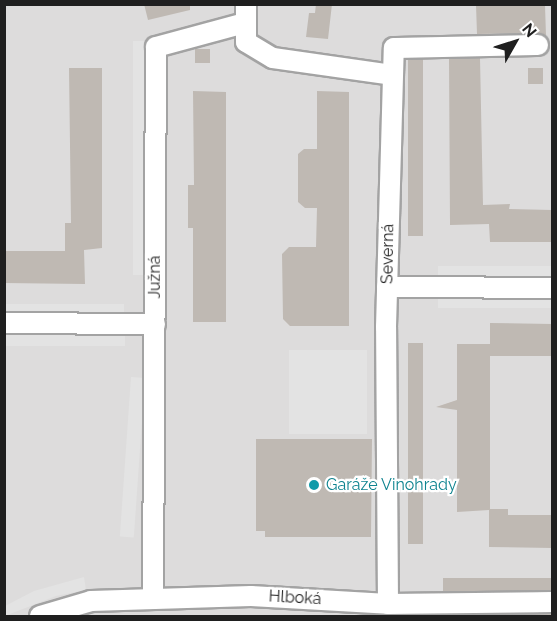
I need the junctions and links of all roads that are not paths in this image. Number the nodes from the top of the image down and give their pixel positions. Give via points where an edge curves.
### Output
1 (245, 14) edge
2 (538, 45) dead end
3 (392, 75) junction
4 (387, 287) junction
5 (552, 288) edge
6 (4, 323) edge
7 (155, 324) junction
8 (153, 599) junction
9 (552, 602) edge
10 (388, 604) junction
11 (40, 616) edge

1 - 3 street via 246,42 273,58
1 - 7 street, Južná via 156,47
2 - 3 street, Severná via 394,48
3 - 4 street, Severná
4 - 5 street
4 - 10 street, Severná
6 - 7 street
7 - 8 street, Južná
8 - 10 street, Hlboká via 264,596
8 - 11 street, Hlboká via 91,601
9 - 10 street, Hlboká

